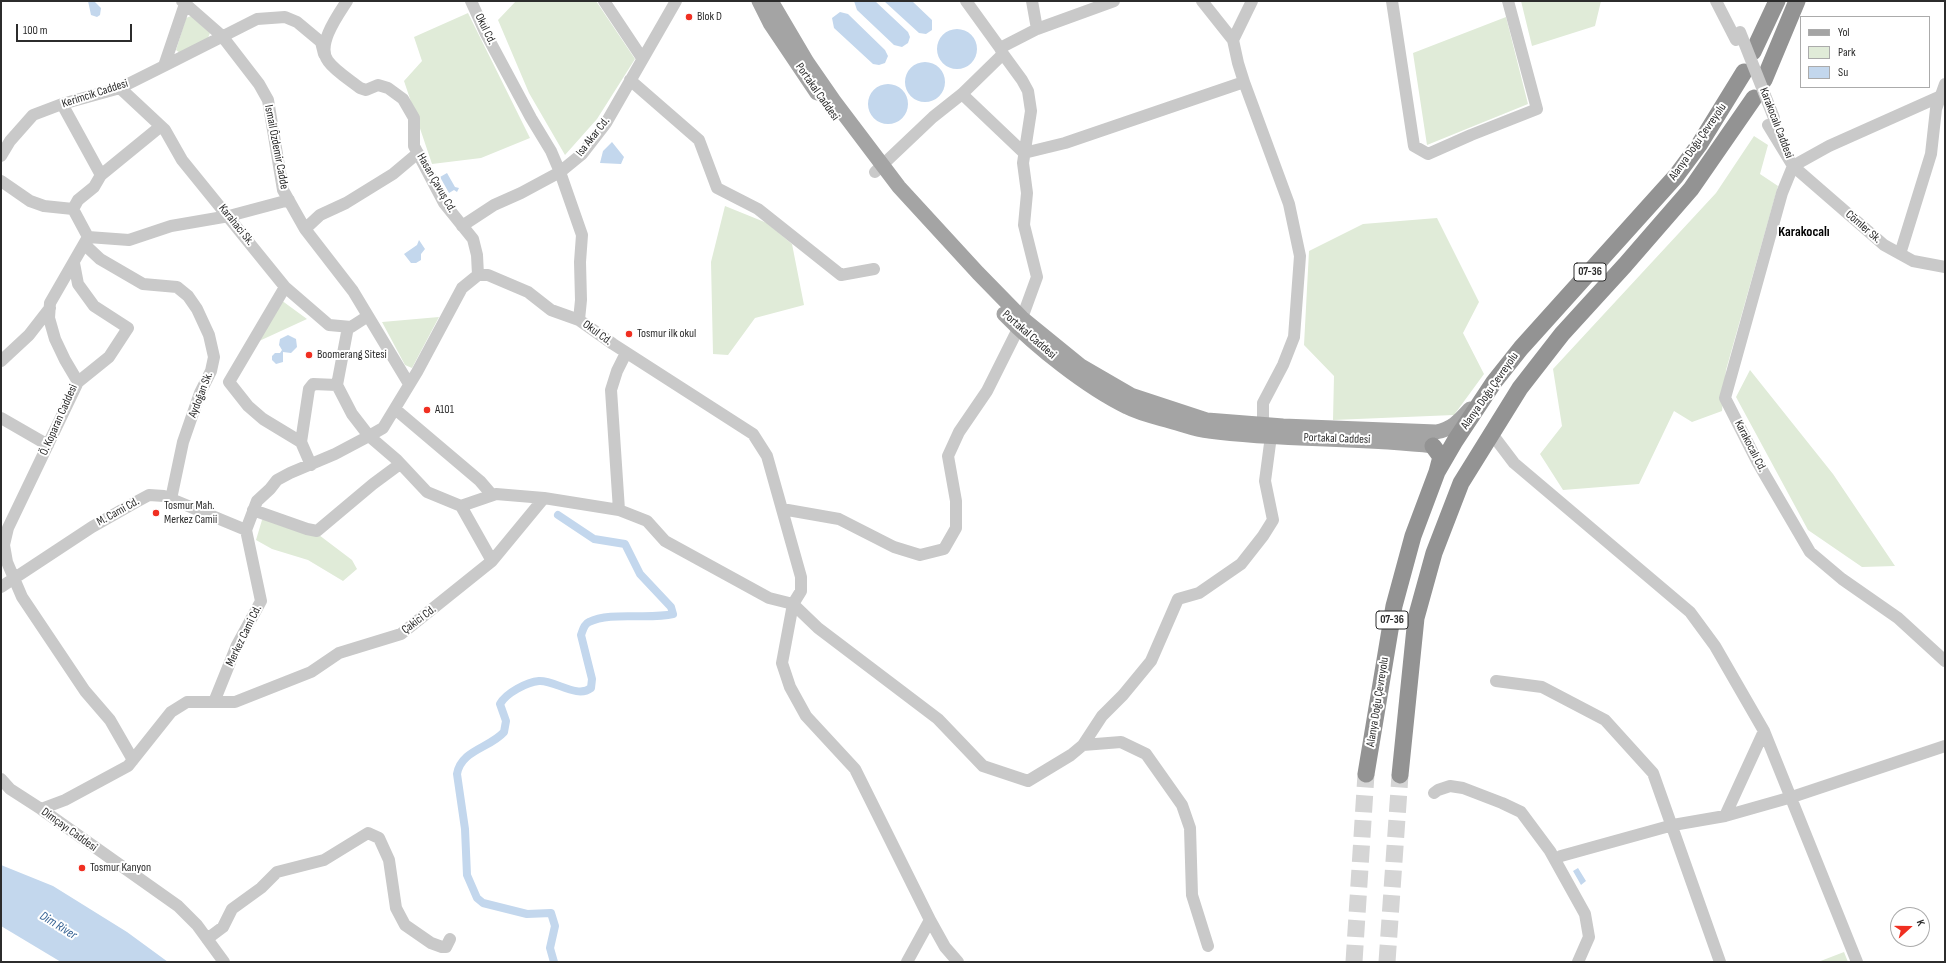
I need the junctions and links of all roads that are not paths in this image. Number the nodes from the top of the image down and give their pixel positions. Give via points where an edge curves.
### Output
1 (347, 1) edge
2 (471, 1) edge
3 (604, 1) edge
4 (676, 1) edge
5 (759, 1) edge
6 (771, 1) edge
7 (966, 1) edge
8 (1032, 1) edge
9 (1114, 1) edge
10 (1202, 1) edge
11 (1252, 1) edge
12 (1392, 1) edge
13 (1508, 1) edge
14 (1716, 1) edge
15 (1725, 1) edge
16 (1777, 1) edge
17 (1797, 1) edge
18 (184, 2) edge
19 (1038, 29) junction
20 (222, 36) junction
21 (1738, 36) junction
22 (1233, 40) junction
23 (1001, 51) junction
24 (1753, 52) dead end
25 (324, 54) junction
26 (642, 58) junction
27 (164, 66) junction
28 (1744, 72) dead end
29 (630, 80) junction
30 (1764, 80) dead end
31 (1244, 82) junction
32 (1945, 84) edge
33 (120, 88) junction
34 (962, 94) junction
35 (1940, 96) junction
36 (1754, 98) dead end
37 (62, 104) junction
38 (160, 126) junction
39 (418, 153) junction
40 (1024, 153) junction
41 (1, 156) edge
42 (1793, 166) junction
43 (879, 169) junction
44 (560, 172) junction
45 (101, 175) junction
46 (1, 181) edge
47 (289, 200) junction
48 (73, 209) junction
49 (229, 216) junction
50 (462, 226) junction
51 (305, 229) junction
52 (86, 240) junction
53 (1900, 254) junction
54 (74, 263) junction
55 (1945, 268) edge
56 (874, 269) dead end
57 (478, 275) junction
58 (285, 287) junction
59 (50, 308) junction
60 (368, 316) junction
61 (579, 320) junction
62 (1020, 324) junction
63 (348, 327) junction
64 (626, 353) junction
65 (1, 361) edge
66 (211, 371) junction
67 (78, 382) junction
68 (229, 382) junction
69 (1494, 382) junction
70 (409, 384) junction
71 (337, 385) junction
72 (395, 409) junction
73 (1, 418) edge
74 (1267, 430) junction
75 (1492, 434) junction
76 (369, 436) junction
77 (1434, 439) junction
78 (301, 442) junction
79 (48, 445) junction
80 (400, 464) junction
81 (311, 465) junction
82 (1437, 472) junction
83 (492, 495) junction
84 (544, 498) junction
85 (170, 499) junction
86 (461, 506) junction
87 (782, 509) junction
88 (253, 510) junction
89 (619, 510) junction
90 (7, 517) edge
91 (246, 530) junction
92 (492, 560) junction
93 (14, 578) junction
94 (1, 586) edge
95 (793, 604) junction
96 (1945, 661) edge
97 (1496, 681) dead end
98 (214, 702) junction
99 (1764, 732) junction
100 (1084, 745) junction
101 (1945, 746) edge
102 (133, 760) junction
103 (1366, 774) tunnel mouth
104 (1400, 775) tunnel mouth
105 (1, 779) edge
106 (1434, 793) dead end
107 (1792, 797) junction
108 (41, 809) junction
109 (1725, 816) junction
110 (1673, 825) junction
111 (1555, 860) junction
112 (930, 920) junction
113 (207, 939) junction
114 (450, 939) dead end
115 (1208, 946) dead end
116 (224, 962) edge
117 (907, 962) edge
118 (958, 962) edge
119 (1578, 962) edge
120 (1720, 962) edge
121 (1857, 962) edge

1 - 25 street via 328,32
2 - 44 street, Okul Cd.
3 - 26 street
4 - 26 street, Isa Akar Cd.
5 - 43 main road, Portakal Caddesi via 803,75
6 - 43 main road, Portakal Caddesi via 807,62
7 - 23 street
8 - 19 street
9 - 19 street
10 - 22 street
11 - 22 street
12 - 13 street via 1414,146 1428,154 1537,109
14 - 21 street, Karakocalı Caddesi
15 - 21 street, Karakocalı Caddesi
16 - 24 highway
17 - 30 highway
18 - 20 street, Ismail Ôzdemir Cadde
18 - 27 street
19 - 23 street
20 - 25 street, Hasan Çavuş Cd. via 257,19 285,17 298,22 321,42
20 - 27 street, Hasan Çavuş Cd.
20 - 47 street, Ismail Ôzdemir Cadde via 259,84 268,100 283,190
21 - 42 street, Karakocalı Caddesi, bridge via 1771,121
22 - 31 street
23 - 34 street
23 - 40 street via 1028,91 1031,111
25 - 39 street, Hasan Çavuş Cd. via 328,62 360,88 366,90 378,84 403,99 414,118 414,146
26 - 29 street, Isa Akar Cd.
27 - 33 street, Kerimcik Caddesi
28 - 69 highway, Alanya Doğu Çevreyolu / 07-36 via 1699,145 1676,176 1520,348
29 - 44 street, Isa Akar Cd. via 606,123 582,154
29 - 56 street via 699,140 717,188 758,209 841,275
31 - 40 street via 1065,143
31 - 74 street via 1289,204 1300,256 1294,337 1263,403
32 - 35 street
33 - 37 street, Kerimcik Caddesi
33 - 38 street, Karahaci Sk.
34 - 40 street
34 - 43 street via 932,117
35 - 42 street via 1829,146
35 - 53 street via 1931,154
36 - 75 highway, Alanya Doğu Çevreyolu / 07-36 via 1691,189 1562,334 1520,388
37 - 41 street, Kerimcik Caddesi via 33,115 10,141
37 - 45 street
38 - 45 street
38 - 49 street, Karahaci Sk. via 165,130 182,160
39 - 50 street, Hasan Çavuş Cd. via 444,203
39 - 51 street via 393,174 346,203 320,215
40 - 62 street via 1027,193 1024,225 1036,277
42 - 53 street, Cömler Sk. via 1884,245
42 - 96 street, Karakocalı Cd. via 1782,193 1725,398 1758,463 1810,552 1842,579 1898,618
43 - 62 main road, Portakal Caddesi via 892,194 965,274
44 - 50 street, Isa Akar Cd. via 494,205
44 - 61 street, Okul Cd. via 582,235
45 - 48 street
46 - 48 street via 30,201 44,206
47 - 49 street
47 - 51 street, Ismail Ôzdemir Cadde
48 - 52 street
49 - 52 street via 171,226 129,240
49 - 58 street, Karahaci Sk.
50 - 57 street, Hasan Çavuş Cd. via 473,239
51 - 60 street, Ismail Ôzdemir Cadde
52 - 54 street, Ö. Koparan Caddesi
52 - 66 street, Aydoğan Sk. via 100,259 143,284 177,287 188,296 198,309 209,335 214,357
53 - 55 street, Cömler Sk. via 1913,261
54 - 59 street, Ö. Koparan Caddesi via 61,281
54 - 67 street via 78,284 94,306 128,328 109,357
57 - 61 street via 488,274 528,292 551,310
57 - 70 street via 462,288
58 - 63 street, Karahaci Sk. via 329,325
58 - 68 street
59 - 65 street via 29,335
59 - 67 street, Ö. Koparan Caddesi via 49,318 55,339
60 - 63 street
60 - 70 street, Ismail Ôzdemir Cadde
61 - 64 street, Okul Cd.
62 - 74 main road, Portakal Caddesi via 1077,376 1128,408 1207,431
62 - 87 street via 987,391 960,432 948,456 956,501 956,528 944,549 920,555 894,547 839,519
63 - 71 street
64 - 87 street, Okul Cd. via 753,434 767,456
64 - 89 street via 611,390
66 - 68 street
66 - 85 street, Aydoğan Sk. via 200,393 183,442
67 - 79 street, Ö. Koparan Caddesi
68 - 78 street via 248,406 263,419
69 - 77 main road via 1457,424
69 - 82 highway, Alanya Doğu Çevreyolu / 07-36
70 - 72 street
71 - 76 street via 352,414
71 - 78 street via 313,384 308,389
72 - 76 street via 383,428
72 - 83 street via 480,481
73 - 79 street
74 - 77 main road, Portakal Caddesi via 1402,442
74 - 100 street via 1264,481 1273,520 1241,564 1199,593 1178,599 1151,661 1102,716
75 - 99 street via 1514,463 1690,612 1715,646
75 - 104 highway, Alanya Doğu Çevreyolu / 07-36 via 1461,483 1434,553 1416,618
76 - 80 street
76 - 81 street
77 - 82 highway via 1441,457
78 - 81 street
79 - 90 street, Ö. Koparan Caddesi
80 - 86 street via 427,492
80 - 88 street via 317,531
81 - 88 street via 277,480 257,501
82 - 103 highway, Alanya Doğu Çevreyolu / 07-36 via 1413,536 1394,606
83 - 84 street
83 - 86 street
84 - 89 street
84 - 92 street, Çakici Cd.
85 - 91 street, M. Cami Cd.
85 - 93 street, M. Cami Cd. via 149,495 92,527
86 - 92 street
87 - 95 street, Okul Cd. via 801,577 801,591
88 - 91 street
89 - 95 street via 647,521 666,541 769,598
90 - 93 street, Ö. Koparan Caddesi via 8,528 4,545 7,562
91 - 98 street, Merkez Cami Cd. via 261,601 238,645
92 - 98 street, Çakici Cd. via 401,634 339,652 311,672 235,702
93 - 94 street, M. Cami Cd.
93 - 102 street, Ö. Koparan Caddesi via 26,603 85,691 110,720
95 - 100 street via 818,628 938,719 983,766 1028,781
95 - 112 street, Okul Cd. via 782,663 790,687 806,716 855,768
97 - 110 street via 1542,686 1604,720 1653,773
98 - 102 street via 187,702 171,712
99 - 107 street
99 - 109 street
100 - 115 street via 1121,742 1146,754 1182,805 1190,828 1192,895
101 - 107 street
102 - 108 street via 128,766 65,800
105 - 108 street, Dimçayı Caddesi via 10,789
106 - 111 street via 1450,786 1463,788 1521,812
107 - 109 street
107 - 121 street
108 - 113 street, Dimçayı Caddesi via 178,906
109 - 110 street
110 - 111 street via 1561,856
110 - 120 street
111 - 119 street via 1586,914 1589,937
112 - 117 street
112 - 118 street, Okul Cd. via 945,947
113 - 114 street via 224,927 232,909 261,888 277,872 324,860 368,833 379,838 389,860 396,908 405,925 431,943 442,947 446,946
113 - 116 street, Dimçayı Caddesi

